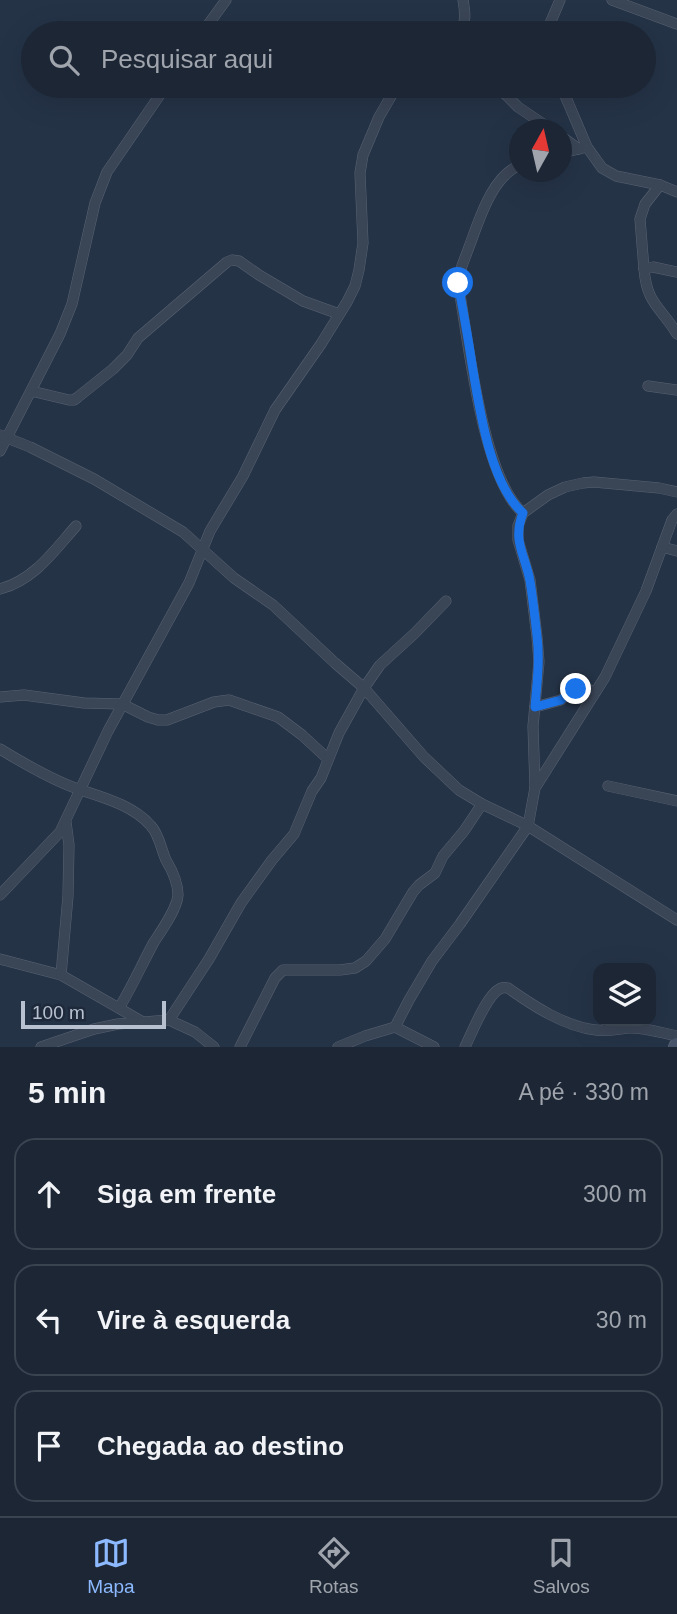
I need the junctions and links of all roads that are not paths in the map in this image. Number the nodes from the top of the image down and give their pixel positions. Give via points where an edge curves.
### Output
1 (226, 0) edge
2 (463, 0) edge
3 (560, 0) edge
4 (612, 0) edge
5 (211, 21) edge
6 (465, 21) edge
7 (551, 21) edge
8 (677, 24) edge
9 (158, 98) edge
10 (390, 98) edge
11 (510, 98) edge
12 (565, 98) edge
13 (536, 119) edge
14 (572, 142) edge
15 (583, 148) junction
16 (572, 151) edge
17 (509, 171) edge
18 (660, 185) junction
19 (677, 192) edge
20 (644, 269) junction
21 (677, 272) edge
22 (339, 314) junction
23 (677, 334) edge
24 (648, 386) dead end
25 (677, 390) edge
26 (31, 391) junction
27 (4, 436) edge
28 (0, 451) edge
29 (677, 492) edge
30 (523, 513) junction
31 (677, 514) edge
32 (76, 526) dead end
33 (662, 547) junction
34 (203, 548) junction
35 (677, 551) edge
36 (0, 589) edge
37 (446, 601) dead end
38 (365, 688) junction
39 (596, 691) junction
40 (0, 697) edge
41 (122, 704) junction
42 (535, 707) junction
43 (0, 749) edge
44 (328, 759) junction
45 (608, 786) dead end
46 (535, 788) junction
47 (81, 790) junction
48 (677, 801) edge
49 (482, 804) junction
50 (66, 821) junction
51 (528, 826) junction
52 (0, 895) edge
53 (677, 920) edge
54 (0, 960) edge
55 (61, 975) junction
56 (119, 1008) junction
57 (169, 1020) junction
58 (144, 1023) junction
59 (395, 1027) junction
60 (677, 1036) edge
61 (41, 1047) edge
62 (214, 1047) edge
63 (240, 1047) edge
64 (338, 1047) edge
65 (434, 1047) edge
66 (465, 1047) edge

1 - 5 street
2 - 6 street
3 - 7 street
4 - 8 street
9 - 26 street via 107,172 95,203 72,304
10 - 22 street via 363,155 361,259 355,286
11 - 13 street
12 - 15 street
14 - 15 street
15 - 16 street
15 - 18 street via 608,173
17 - 30 street via 485,204 458,283 488,444 510,498
18 - 19 street
18 - 20 street via 640,219
20 - 21 street
20 - 23 street via 650,298
22 - 26 street via 303,301 232,260 138,338 113,369 74,400
22 - 34 street via 275,410
24 - 25 street
26 - 27 street
27 - 28 street
27 - 34 street via 94,479
29 - 30 street via 583,483 548,495
30 - 42 street via 518,540 530,580 537,637
31 - 33 street
32 - 36 street via 34,571
33 - 35 street
33 - 39 street via 638,609
34 - 38 street
34 - 41 street via 189,583
37 - 38 street via 380,665
38 - 44 street
38 - 49 street via 424,757 459,790
39 - 42 street via 573,689 561,700
39 - 46 street
40 - 41 street
41 - 44 street via 148,717 167,720 229,700 278,717
41 - 47 street
42 - 46 street
43 - 47 street
44 - 57 street via 294,834 241,903
45 - 48 street
46 - 51 street
47 - 50 street
47 - 56 street via 132,810 149,823 176,883 178,897 168,921
49 - 51 street
49 - 63 street via 366,961 340,970 283,970
50 - 52 street
50 - 55 street via 68,896
51 - 53 street
51 - 59 street via 432,961
54 - 55 street
55 - 56 street
56 - 58 street
57 - 58 street
57 - 62 street
58 - 61 street via 94,1029
59 - 64 street
59 - 65 street
60 - 66 street via 583,1027 504,987 486,1003

